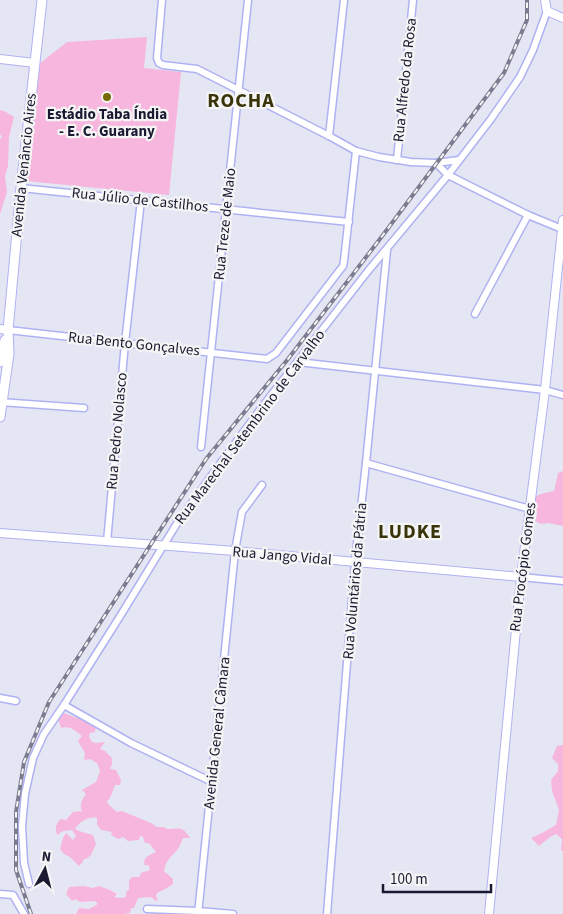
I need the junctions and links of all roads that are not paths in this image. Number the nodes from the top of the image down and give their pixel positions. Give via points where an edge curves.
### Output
1 (42, 0) edge
2 (162, 0) edge
3 (248, 0) edge
4 (344, 0) edge
5 (413, 0) edge
6 (545, 0) edge
7 (547, 10) junction
8 (563, 18) edge
9 (0, 59) edge
10 (35, 63) junction
11 (238, 91) junction
12 (329, 136) junction
13 (356, 151) junction
14 (397, 160) junction
15 (459, 160) junction
16 (436, 163) junction
17 (448, 175) junction
18 (21, 188) junction
19 (140, 200) junction
20 (227, 209) junction
21 (528, 215) junction
22 (563, 220) edge
23 (349, 222) junction
24 (562, 229) edge
25 (387, 249) junction
26 (476, 314) dead end
27 (4, 329) edge
28 (125, 343) junction
29 (212, 353) junction
30 (0, 362) edge
31 (298, 362) junction
32 (374, 371) junction
33 (545, 390) junction
34 (563, 395) edge
35 (1, 402) edge
36 (84, 408) dead end
37 (0, 418) edge
38 (201, 447) dead end
39 (366, 463) junction
40 (262, 485) dead end
41 (530, 509) junction
42 (0, 533) edge
43 (107, 542) junction
44 (164, 546) junction
45 (235, 551) junction
46 (355, 562) junction
47 (521, 577) junction
48 (563, 581) edge
49 (0, 698) edge
50 (16, 701) dead end
51 (64, 705) junction
52 (212, 782) junction
53 (29, 884) dead end
54 (0, 894) edge
55 (148, 909) dead end
56 (198, 912) edge
57 (24, 914) edge
58 (233, 914) edge
59 (328, 914) edge
60 (489, 914) edge

1 - 10 main road, Avenida Venâncio Aires
2 - 11 street via 159,62 196,70
3 - 11 street, Rua Treze de Maio
4 - 12 street
5 - 14 street, Rua Alfredo da Rosa
6 - 7 street
7 - 8 street
7 - 15 street, Rua Marechal Setembrino de Carvalho via 520,77
9 - 10 street
10 - 18 main road, Avenida Venâncio Aires
11 - 12 street
11 - 20 street, Rua Treze de Maio
12 - 13 street
13 - 14 street
13 - 23 street
14 - 16 street
15 - 16 street
15 - 17 street, Rua Marechal Setembrino de Carvalho
16 - 17 street
17 - 21 street
17 - 25 street, Rua Marechal Setembrino de Carvalho
18 - 19 street, Rua Júlio de Castilhos
18 - 27 main road, Avenida Venâncio Aires
19 - 20 street, Rua Júlio de Castilhos
19 - 28 street, Rua Pedro Nolasco
20 - 23 street, Rua Júlio de Castilhos
20 - 29 street, Rua Treze de Maio
21 - 24 street
21 - 26 street
22 - 24 street, Rua Procópio Gomes
23 - 29 street, Rua Bento Gonçalves via 343,266 276,353 267,359
24 - 33 street, Rua Procópio Gomes
25 - 31 street, Rua Marechal Setembrino de Carvalho
25 - 32 street, Rua Voluntários da Pátria
27 - 28 street, Rua Bento Gonçalves
27 - 30 main road, Avenida Venâncio Aires
27 - 35 main road, Avenida Venâncio Aires via 9,354
28 - 29 street, Rua Bento Gonçalves
28 - 43 street, Rua Pedro Nolasco
29 - 38 street, Rua Treze de Maio
31 - 32 street
31 - 44 street, Rua Marechal Setembrino de Carvalho via 214,472
32 - 33 street
32 - 39 street, Rua Voluntários da Pátria
33 - 34 street
33 - 41 street, Rua Procópio Gomes
35 - 36 street
35 - 37 main road, Avenida Venâncio Aires
39 - 41 street
39 - 46 street, Rua Voluntários da Pátria
40 - 45 street, Avenida General Câmara via 242,512
41 - 47 street, Rua Procópio Gomes
42 - 43 street, Rua Jango Vidal
43 - 44 street, Rua Jango Vidal
44 - 45 street, Rua Jango Vidal
44 - 51 street, Rua Marechal Setembrino de Carvalho
45 - 46 street, Rua Jango Vidal
45 - 52 street, Avenida General Câmara
46 - 47 street, Rua Jango Vidal
46 - 59 street, Rua Voluntários da Pátria
47 - 48 street, Rua Jango Vidal
47 - 60 street, Rua Procópio Gomes
49 - 50 street
51 - 52 street via 131,743
51 - 53 street, Rua Marechal Setembrino de Carvalho via 44,734 33,758 25,794 22,826
52 - 56 street, Avenida General Câmara
54 - 57 street via 13,895
55 - 56 street
56 - 58 street

